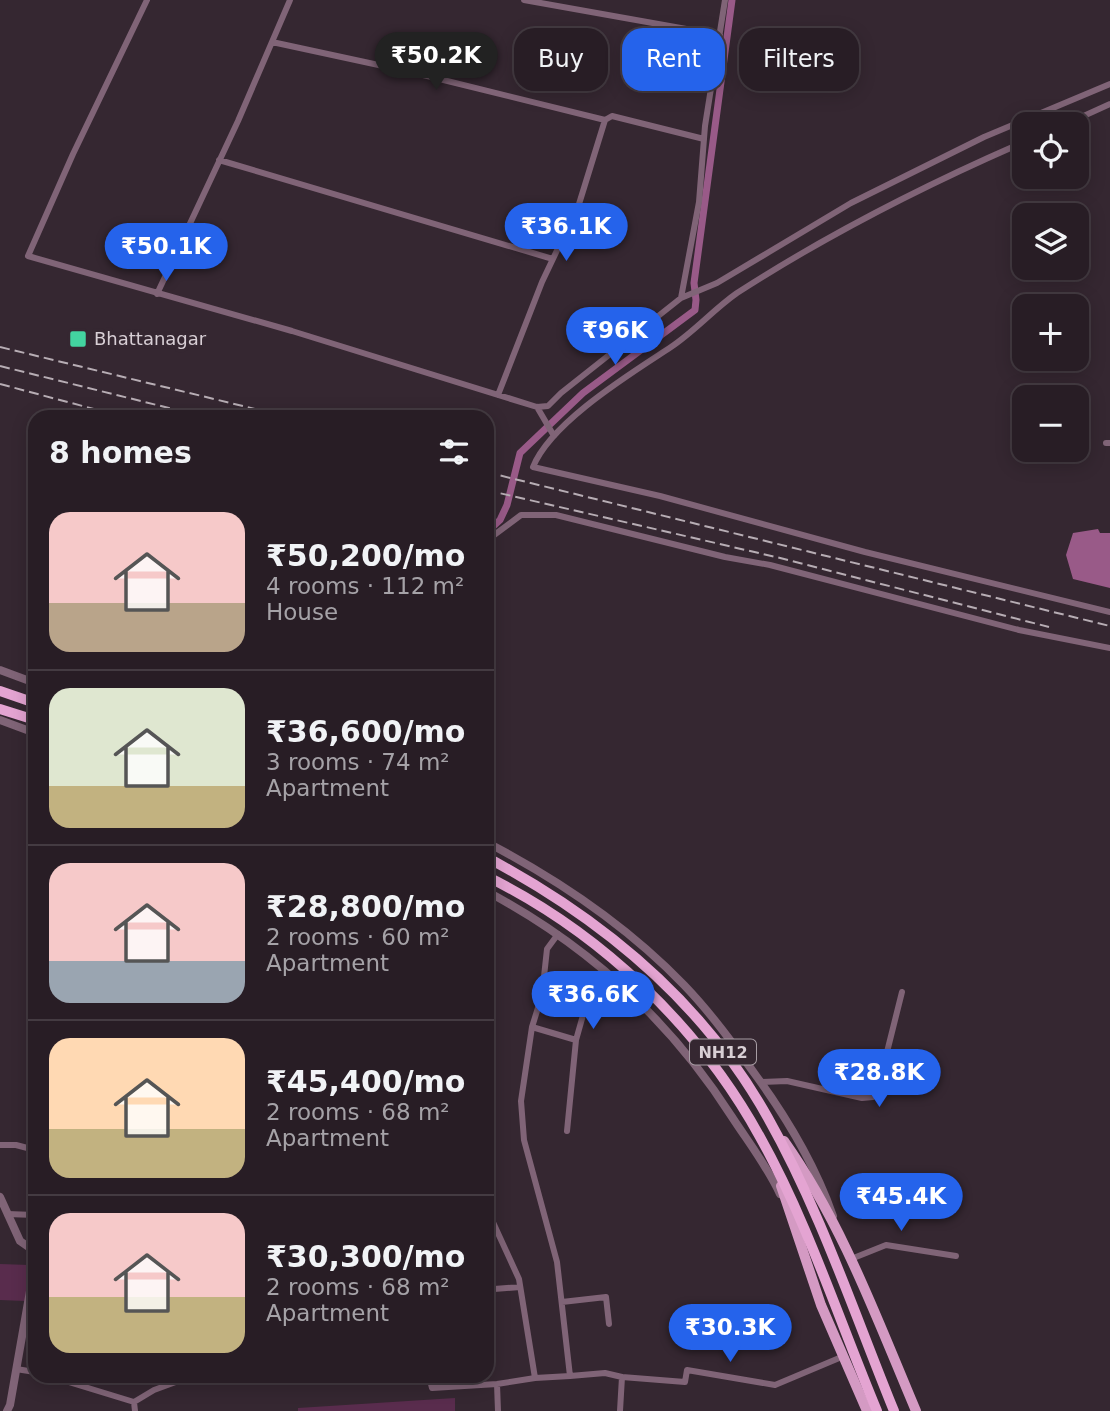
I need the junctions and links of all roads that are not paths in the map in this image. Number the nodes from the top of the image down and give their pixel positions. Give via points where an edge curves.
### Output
1 (147, 0) edge
2 (289, 0) edge
3 (524, 0) edge
4 (725, 0) edge
5 (681, 28) edge
6 (721, 28) edge
7 (272, 42) junction
8 (1110, 83) edge
9 (711, 91) edge
10 (1110, 104) edge
11 (1089, 114) edge
12 (605, 120) junction
13 (704, 139) junction
14 (1012, 147) edge
15 (219, 160) junction
16 (553, 259) junction
17 (157, 294) junction
18 (681, 297) junction
19 (498, 396) junction
20 (537, 407) junction
21 (554, 436) junction
22 (494, 535) edge
23 (1110, 612) edge
24 (1110, 648) edge
25 (0, 670) edge
26 (28, 680) edge
27 (0, 691) edge
28 (28, 701) edge
29 (0, 709) edge
30 (28, 718) edge
31 (0, 720) edge
32 (28, 730) edge
33 (494, 847) edge
34 (494, 862) edge
35 (494, 880) edge
36 (494, 896) edge
37 (558, 933) junction
38 (543, 985) junction
39 (902, 992) dead end
40 (532, 1027) junction
41 (576, 1040) junction
42 (761, 1082) junction
43 (768, 1117) junction
44 (567, 1131) dead end
45 (0, 1145) edge
46 (28, 1148) edge
47 (775, 1166) junction
48 (0, 1197) edge
49 (7, 1214) junction
50 (28, 1215) edge
51 (494, 1224) edge
52 (795, 1229) junction
53 (841, 1239) junction
54 (28, 1247) edge
55 (956, 1256) dead end
56 (851, 1259) junction
57 (520, 1287) junction
58 (494, 1289) dead end
59 (28, 1302) edge
60 (562, 1302) junction
61 (609, 1324) dead end
62 (844, 1356) junction
63 (16, 1369) junction
64 (28, 1371) edge
65 (570, 1376) junction
66 (622, 1377) junction
67 (535, 1378) junction
68 (78, 1383) edge
69 (174, 1383) edge
70 (431, 1383) edge
71 (496, 1384) junction
72 (134, 1402) junction
73 (7, 1411) edge
74 (135, 1411) edge
75 (498, 1411) edge
76 (620, 1411) edge
77 (867, 1411) edge
78 (877, 1411) edge
79 (894, 1411) edge
80 (916, 1411) edge

1 - 17 street via 28,257
2 - 7 street
3 - 5 street
4 - 6 street
7 - 12 street
7 - 15 street
8 - 18 street via 851,203 752,263
9 - 13 street
10 - 11 street
12 - 13 street via 612,116
12 - 16 street via 579,204
13 - 18 street via 699,202
14 - 21 street via 793,258 733,296 691,333 595,398
15 - 16 street
15 - 17 street
16 - 19 street
17 - 19 street
18 - 20 street via 548,406
19 - 20 street
20 - 21 street
21 - 23 street via 533,467
22 - 24 street via 521,515 556,515 1019,630
25 - 26 street
27 - 28 highway
29 - 30 highway
31 - 32 street
33 - 42 street via 576,894 659,961 712,1017
34 - 43 highway, NH12 via 565,902 655,976 723,1050
35 - 47 highway, NH12 via 545,909 593,944 661,1004 729,1088
36 - 37 street
37 - 38 street via 547,949
37 - 52 street via 627,989 692,1058 763,1162
38 - 40 street
38 - 41 street via 589,994
39 - 42 street via 873,1097 788,1081
40 - 41 street
40 - 60 street via 521,1101 524,1140 557,1262
41 - 44 street
42 - 53 street via 809,1156
43 - 53 main road via 807,1174
43 - 79 highway, NH12 via 797,1175
45 - 46 street
47 - 52 main road
47 - 78 highway, NH12
48 - 49 street
49 - 50 street
49 - 54 street via 20,1241
51 - 57 street
52 - 62 main road
53 - 56 main road
55 - 56 street via 886,1245
56 - 80 main road
57 - 58 street
57 - 67 street
59 - 63 street
60 - 61 street via 606,1297
60 - 65 street
62 - 66 street via 775,1385 687,1370 685,1382
62 - 77 main road
63 - 64 street
63 - 73 street
65 - 66 street via 605,1373
65 - 67 street
66 - 76 street
67 - 71 street
68 - 72 street
69 - 72 street
70 - 71 street via 432,1388
71 - 75 street
72 - 74 street

